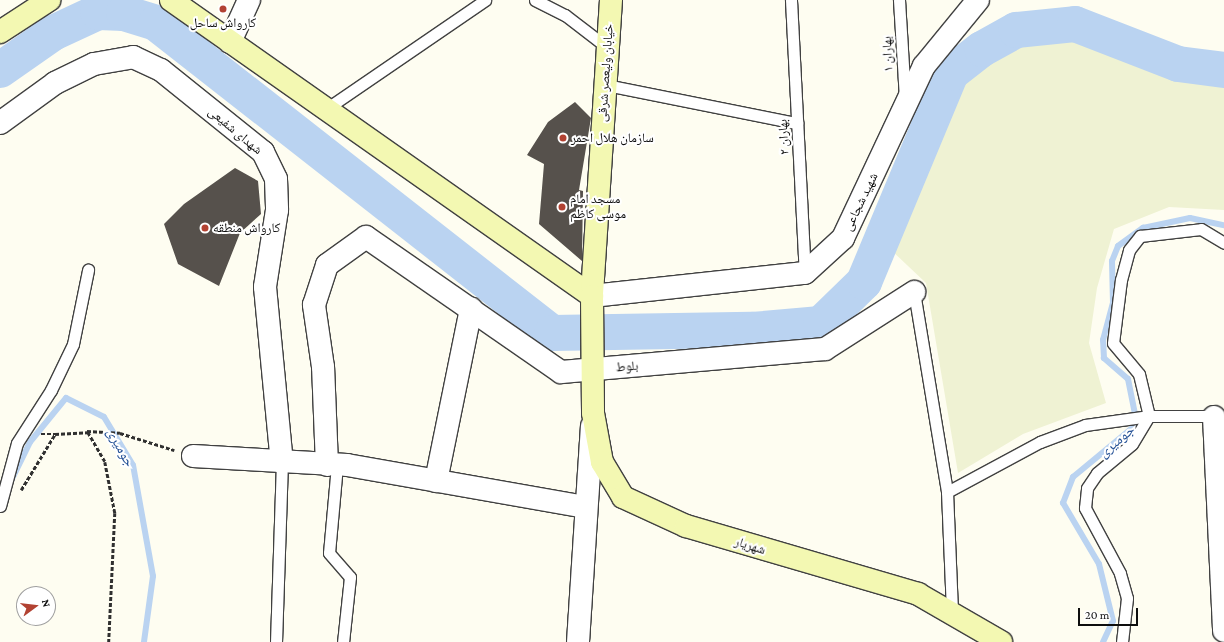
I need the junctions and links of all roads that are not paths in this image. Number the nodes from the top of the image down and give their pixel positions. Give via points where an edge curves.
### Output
1 (49, 0) edge
2 (249, 0) edge
3 (485, 0) edge
4 (535, 0) edge
5 (611, 0) edge
6 (791, 0) edge
7 (899, 0) edge
8 (978, 0) edge
9 (170, 1) edge
10 (0, 32) edge
11 (230, 42) junction
12 (608, 48) junction
13 (606, 85) junction
14 (905, 107) junction
15 (326, 109) junction
16 (0, 123) edge
17 (797, 123) junction
18 (1224, 243) edge
19 (88, 270) dead end
20 (805, 273) junction
21 (914, 292) joint
22 (592, 305) junction
23 (471, 309) junction
24 (592, 370) junction
25 (593, 412) junction
26 (1149, 416) junction
27 (1219, 416) edge
28 (193, 456) road end
29 (282, 462) junction
30 (327, 465) junction
31 (436, 481) junction
32 (948, 492) junction
33 (1, 500) edge
34 (585, 507) junction
35 (952, 611) junction
36 (1224, 631) edge
37 (276, 642) edge
38 (343, 642) edge
39 (578, 642) edge
40 (1001, 642) edge
41 (1122, 642) edge

1 - 10 main road
2 - 11 street
3 - 15 lane
4 - 12 lane via 565,15
5 - 12 main road, خیابان ولیعصر شرقی
6 - 17 lane, بهاران ۲
7 - 14 lane, بهاران ۱
8 - 14 street, شهید شجاعی via 924,66
9 - 11 main road
11 - 15 main road
12 - 13 main road, خیابان ولیعصر شرقی
13 - 17 lane
13 - 22 main road, خیابان ولیعصر شرقی
14 - 20 street, شهید شجاعی via 843,238
15 - 22 main road
16 - 29 street, شهدای شفیعی via 55,83 94,64 133,57 162,70 263,152 276,179 277,210 265,287
17 - 20 lane, بهاران ۲
18 - 26 lane via 1201,229 1170,230 1140,236 1129,250 1113,343 1139,374
19 - 33 lane via 73,344 51,390 22,435
20 - 22 street
21 - 24 street, بلوط via 825,349
21 - 32 lane
22 - 24 main road, خیابان ولیعصر شرقی
23 - 24 street, بلوط via 561,372
23 - 30 street, بلوط via 366,236 327,265 314,305 323,367
23 - 31 street
24 - 25 main road, شهریار
25 - 34 street
25 - 35 main road, شهریار via 602,462 623,498 686,526 918,594
26 - 27 lane
26 - 32 lane via 1085,425 1040,442
26 - 41 lane via 1132,444 1097,473 1087,488 1086,508 1120,573 1127,598
27 - 36 street
28 - 29 street
29 - 30 street
29 - 37 lane
30 - 31 street
30 - 38 lane via 329,553 350,577
31 - 34 street
32 - 35 lane
34 - 39 street
35 - 40 main road, شهریار

